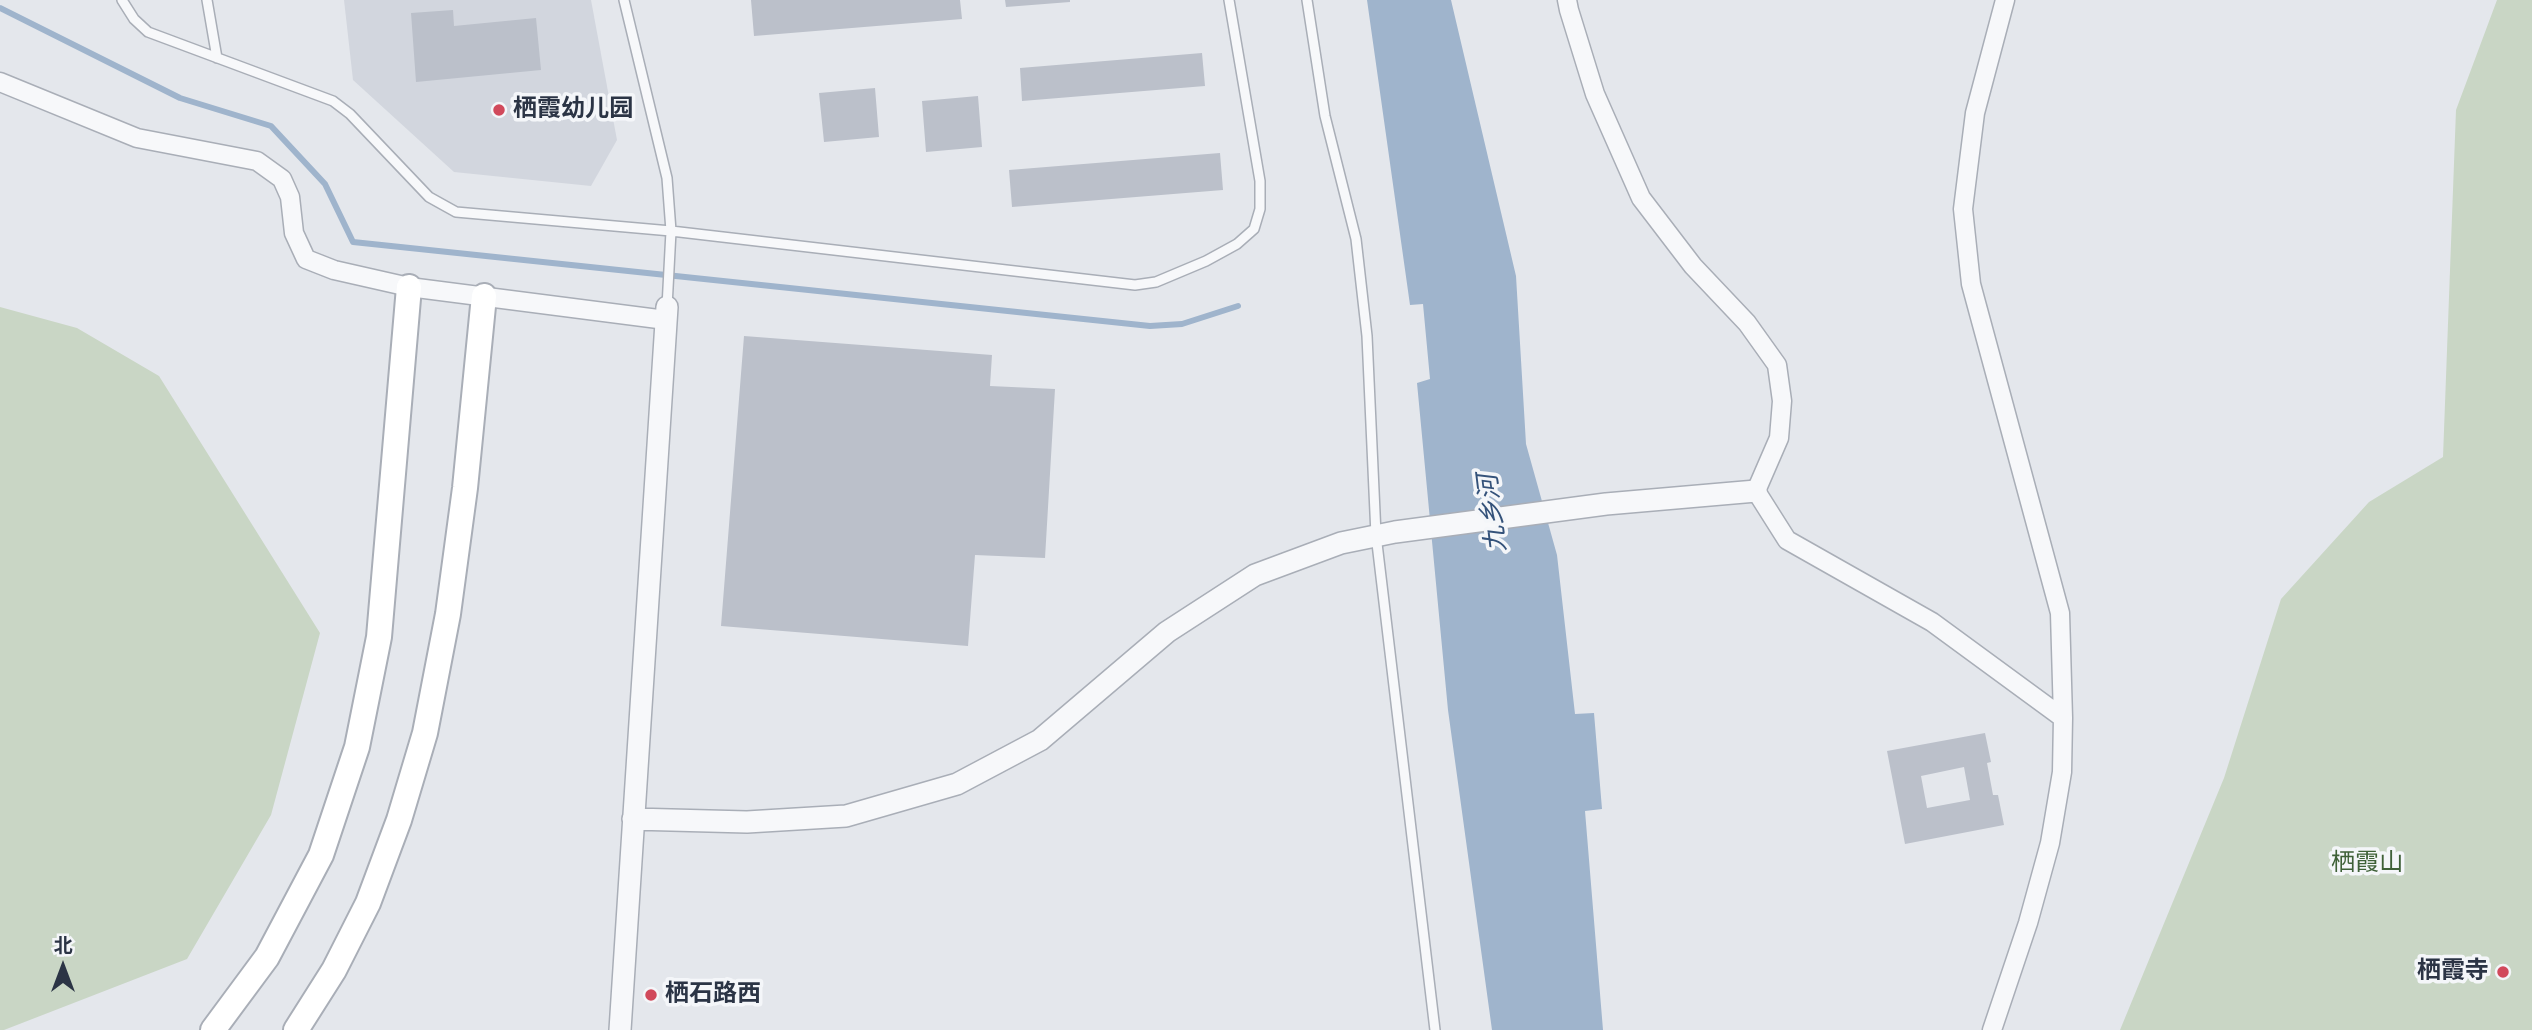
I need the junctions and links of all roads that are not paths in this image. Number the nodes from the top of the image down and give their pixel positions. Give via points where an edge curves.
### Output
1 (122, 0) edge
2 (207, 0) edge
3 (624, 0) edge
4 (1229, 0) edge
5 (1307, 0) edge
6 (1567, 0) edge
7 (2005, 0) edge
8 (217, 58) junction
9 (0, 82) edge
10 (671, 231) junction
11 (409, 287) junction
12 (484, 296) junction
13 (667, 313) junction
14 (1756, 491) junction
15 (1385, 534) junction
16 (2063, 718) junction
17 (633, 819) junction
18 (213, 1030) edge
19 (296, 1030) edge
20 (620, 1030) edge
21 (1435, 1030) edge
22 (1992, 1030) edge

1 - 8 lane via 148,32
2 - 8 lane
3 - 10 lane via 667,178
4 - 10 lane via 1260,209 1254,229 1237,244 1156,282 1135,285
5 - 15 lane via 1325,116 1356,239
6 - 14 street via 1595,94 1641,198 1777,365 1782,401 1779,438
7 - 16 street via 1975,113 1963,209 1971,284 2060,613
8 - 10 lane via 333,101 429,197 456,212
9 - 11 street via 137,138 257,161 282,179 290,197 294,233 306,259
10 - 13 lane
11 - 12 street
11 - 18 main road via 379,637 357,747 321,855 267,957
12 - 13 street
12 - 19 main road via 465,488 425,733 369,903
13 - 17 street
14 - 15 street via 1606,504
14 - 16 street via 1787,540 1932,622
15 - 17 street via 1341,543 1255,575 1167,632 1040,740 957,785 846,816 747,822
15 - 21 lane
16 - 22 street via 2062,772 2050,843
17 - 20 street

